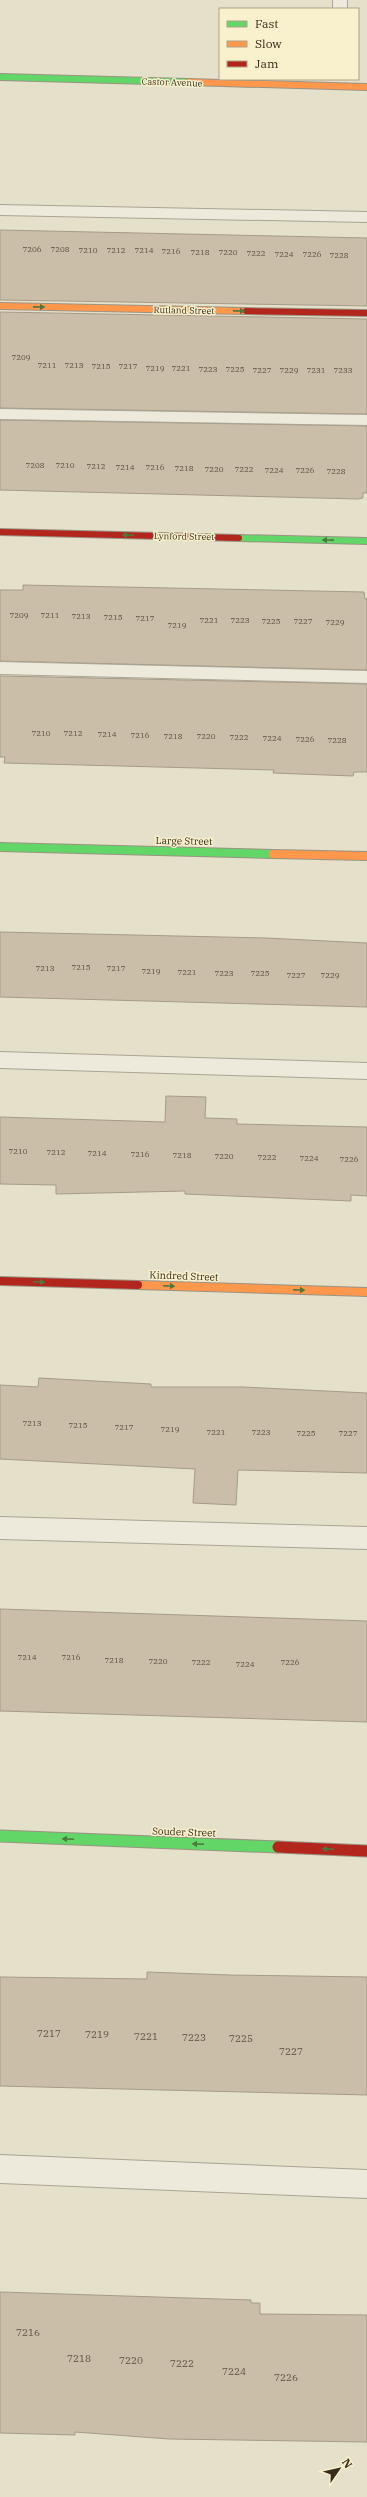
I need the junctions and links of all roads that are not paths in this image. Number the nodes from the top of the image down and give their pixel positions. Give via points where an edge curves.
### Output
1 (0, 77) edge
2 (342, 83) edge
3 (367, 87) edge
4 (0, 210) edge
5 (367, 217) edge
6 (0, 306) edge
7 (367, 313) edge
8 (0, 414) edge
9 (367, 420) edge
10 (0, 532) edge
11 (367, 541) edge
12 (0, 668) edge
13 (367, 677) edge
14 (0, 847) edge
15 (367, 856) edge
16 (0, 1060) edge
17 (367, 1071) edge
18 (0, 1281) edge
19 (367, 1292) edge
20 (0, 1528) edge
21 (367, 1538) edge
22 (0, 1836) edge
23 (367, 1851) edge
24 (0, 2169) edge
25 (367, 2184) edge

1 - 2 street, Castor Avenue
2 - 3 street, Castor Avenue
4 - 5 street
6 -> 7 street, Rutland Street
8 - 9 street
11 -> 10 street, Lynford Street
12 - 13 street
14 - 15 street, Large Street
16 - 17 street
18 -> 19 street, Kindred Street
20 - 21 street
23 -> 22 street, Souder Street
24 - 25 street

